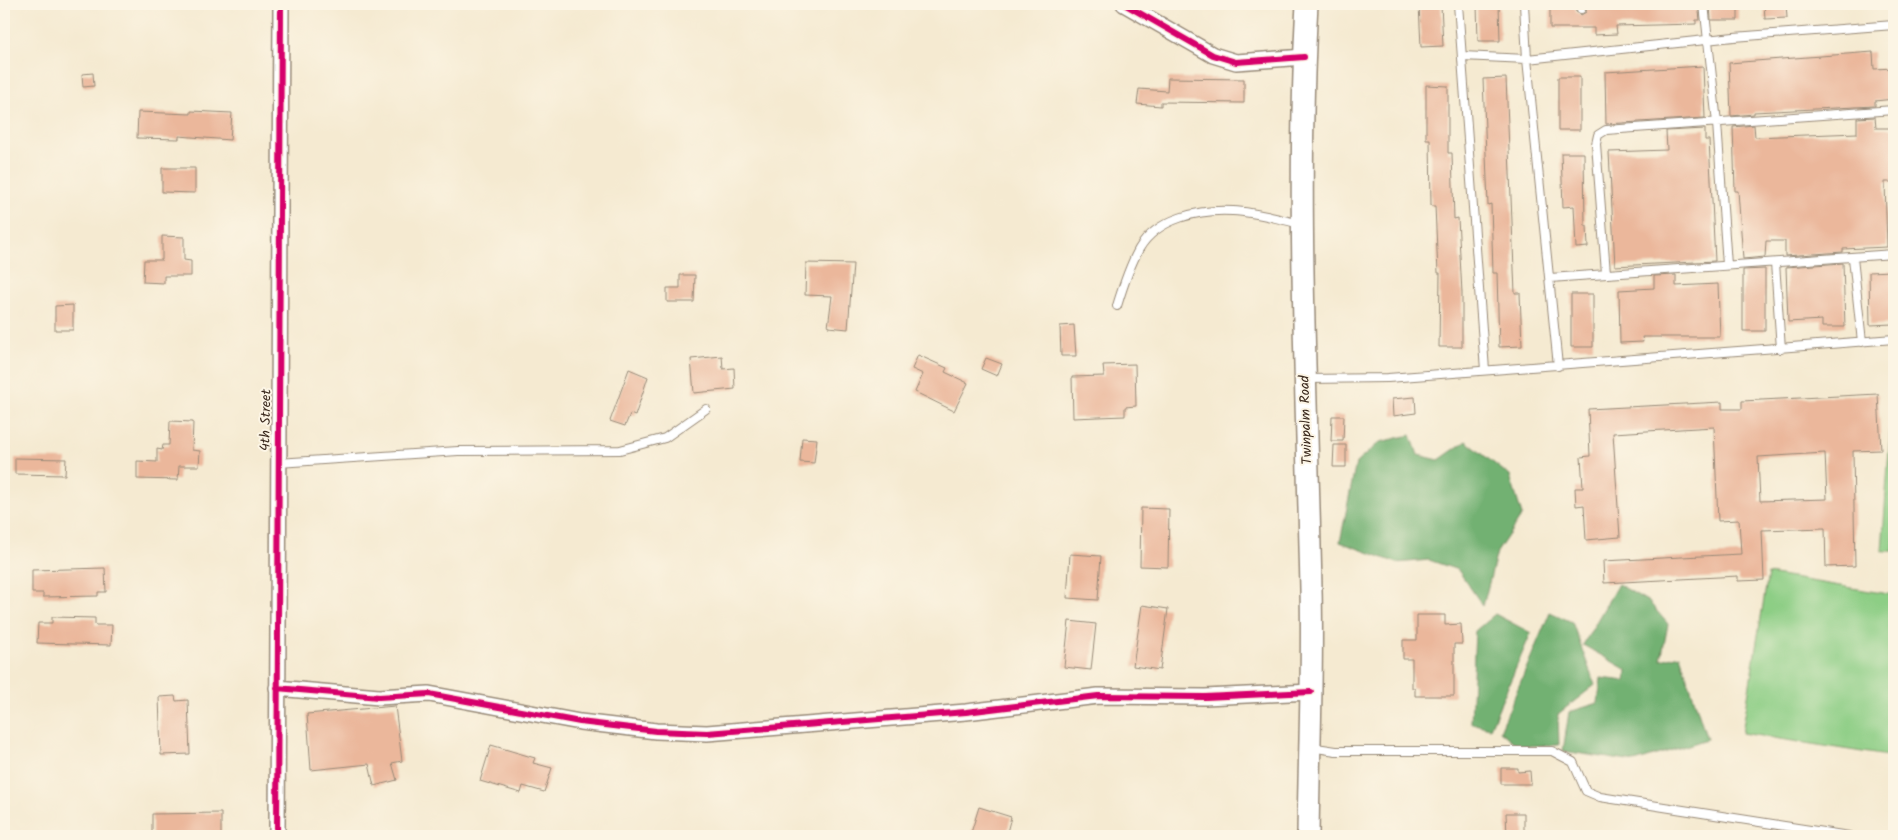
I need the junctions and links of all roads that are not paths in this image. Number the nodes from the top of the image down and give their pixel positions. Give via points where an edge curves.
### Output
1 (281, 4) edge
2 (1124, 4) edge
3 (1307, 4) edge
4 (1458, 4) edge
5 (1524, 4) edge
6 (1704, 4) edge
7 (1894, 25) edge
8 (1708, 40) junction
9 (1462, 56) junction
10 (1304, 57) junction
11 (1527, 59) junction
12 (1894, 110) edge
13 (1717, 123) junction
14 (1302, 224) junction
15 (1894, 254) edge
16 (1853, 258) junction
17 (1775, 263) junction
18 (1727, 264) junction
19 (1606, 273) junction
20 (1550, 278) junction
21 (1117, 306) dead end
22 (1894, 339) edge
23 (1862, 342) junction
24 (1781, 348) junction
25 (1558, 366) junction
26 (1486, 370) junction
27 (1304, 379) junction
28 (706, 409) dead end
29 (278, 463) junction
30 (277, 688) junction
31 (1311, 692) junction
32 (1309, 747) junction
33 (1821, 834) edge
34 (277, 836) edge
35 (1308, 836) edge
36 (1850, 836) edge

1 - 29 street, 4th Street
2 - 10 street via 1213,56 1236,62
3 - 10 main road, Twinpalm Road
4 - 9 lane
5 - 11 lane
6 - 8 lane
7 - 8 lane
8 - 11 lane
8 - 13 lane
9 - 11 lane
9 - 26 lane
10 - 14 main road, Twinpalm Road
11 - 20 lane
12 - 13 lane
13 - 18 lane
13 - 19 lane via 1606,130 1598,135 1596,144
14 - 21 lane via 1232,210 1183,217 1161,227 1140,247 1126,276
14 - 27 main road, Twinpalm Road
15 - 16 lane
16 - 17 lane
16 - 23 lane
17 - 18 lane
17 - 24 lane
18 - 19 lane
19 - 20 lane
20 - 25 lane
22 - 23 lane
23 - 24 lane
24 - 25 lane
25 - 26 lane
26 - 27 lane via 1388,378
27 - 31 main road, Twinpalm Road
28 - 29 lane via 665,438 620,450 458,451
29 - 30 street, 4th Street
30 - 31 street via 379,697 429,694 580,722 707,733 966,712 1098,696 1205,697
30 - 34 street, 4th Street
31 - 32 main road, Twinpalm Road
32 - 33 lane via 1336,751 1552,751 1573,762 1586,791 1600,797
32 - 35 main road, Twinpalm Road
33 - 36 lane

